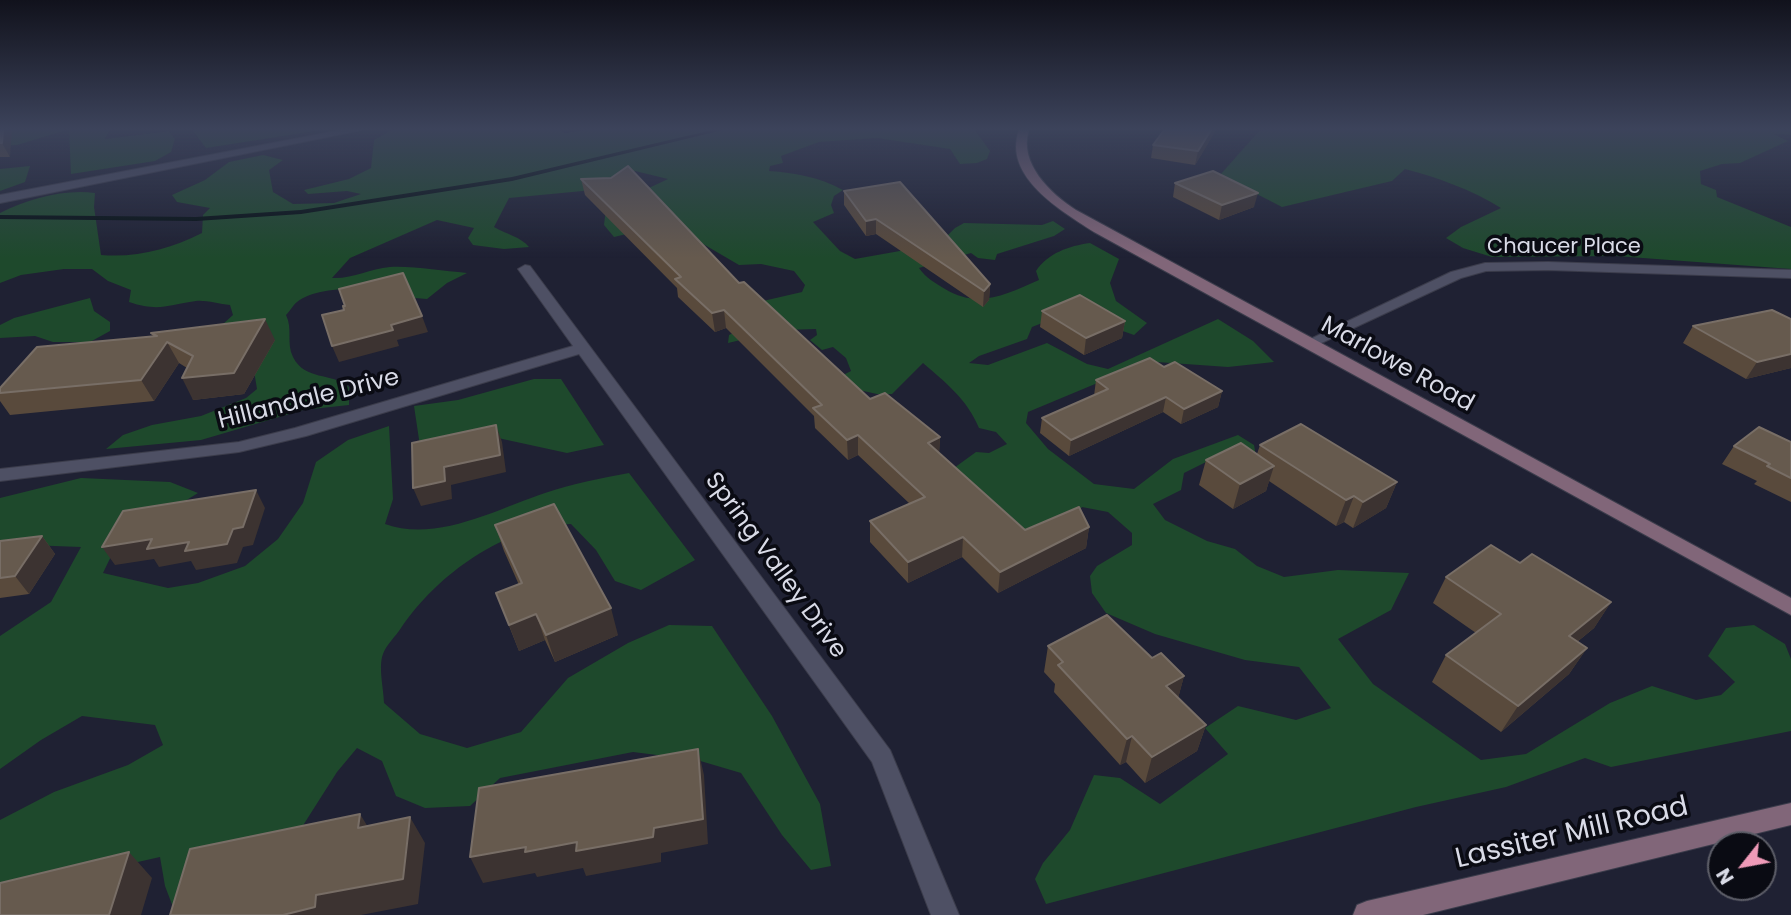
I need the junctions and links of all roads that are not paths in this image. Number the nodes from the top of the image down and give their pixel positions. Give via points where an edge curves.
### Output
1 (136, 173) edge
2 (1031, 173) edge
3 (0, 199) edge
4 (525, 269) dead end
5 (1791, 274) edge
6 (1310, 344) junction
7 (582, 348) junction
8 (0, 475) edge
9 (1791, 607) edge
10 (1791, 814) edge
11 (945, 915) edge
12 (1367, 915) edge

1 - 3 street
2 - 6 street, Marlowe Road via 1048,195 1098,229
4 - 7 street, Spring Valley Drive
5 - 6 street, Chaucer Place via 1485,267 1456,275
6 - 9 street, Marlowe Road
7 - 8 street, Hillandale Drive via 239,447
7 - 11 street, Spring Valley Drive via 882,757
10 - 12 street, Lassiter Mill Road

